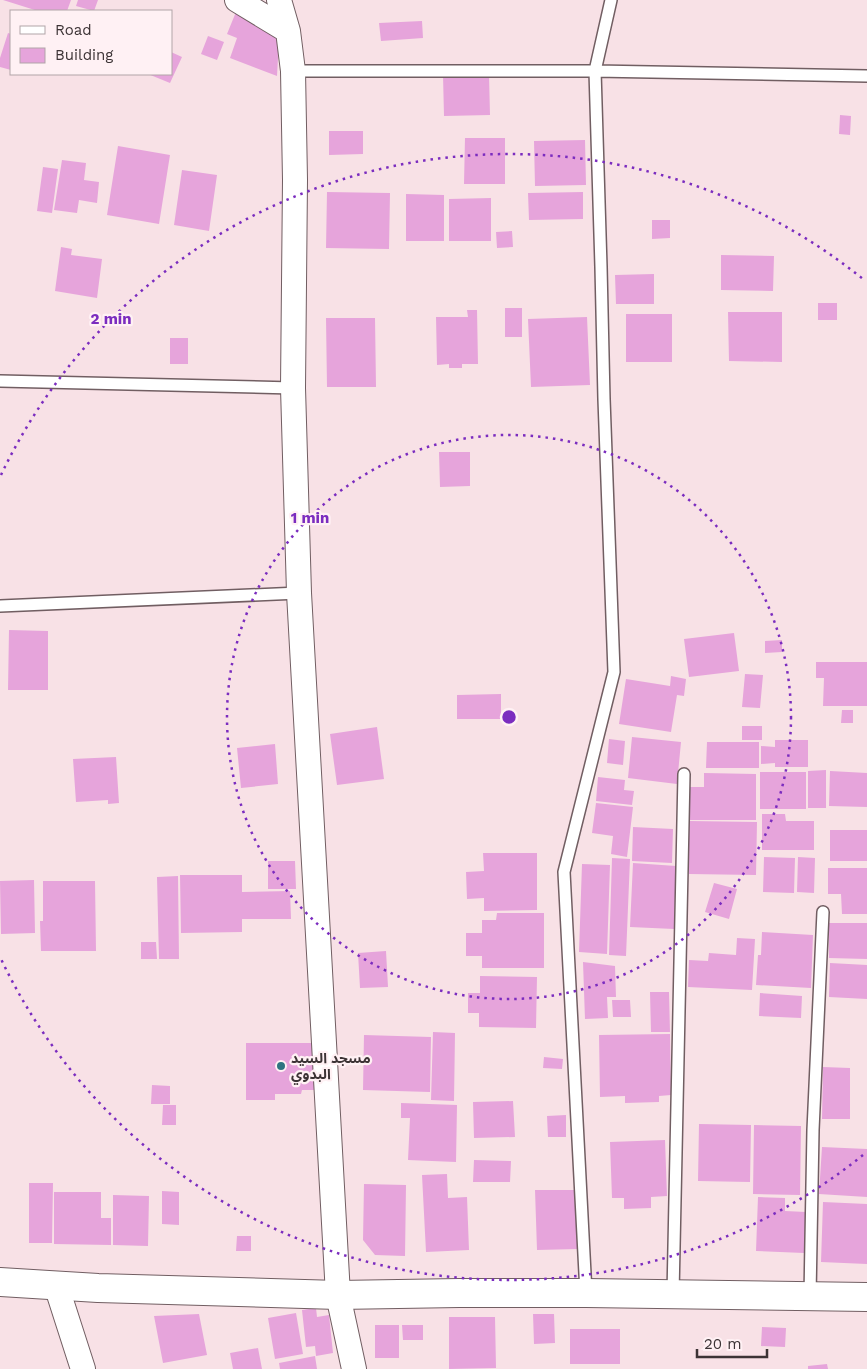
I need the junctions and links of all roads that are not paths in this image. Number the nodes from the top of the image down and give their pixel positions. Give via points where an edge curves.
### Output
1 (238, 0) edge
2 (279, 0) edge
3 (611, 0) edge
4 (288, 31) junction
5 (595, 70) junction
6 (293, 71) junction
7 (867, 76) edge
8 (0, 381) edge
9 (292, 388) junction
10 (299, 593) junction
11 (0, 606) edge
12 (684, 774) dead end
13 (822, 912) dead end
14 (0, 1282) edge
15 (56, 1286) junction
16 (586, 1293) junction
17 (673, 1294) junction
18 (338, 1295) junction
19 (810, 1296) junction
20 (867, 1297) edge
21 (83, 1369) edge
22 (354, 1369) edge

1 - 4 street
2 - 4 street
3 - 5 lane
4 - 6 street
5 - 6 lane
5 - 7 lane
5 - 16 lane via 614,672 564,872
6 - 9 street
8 - 9 lane
9 - 10 street
10 - 11 lane
10 - 18 street
12 - 17 lane
13 - 19 lane
14 - 15 street
15 - 18 street
15 - 21 street
16 - 17 street
16 - 18 street
17 - 19 street
18 - 22 street
19 - 20 street

